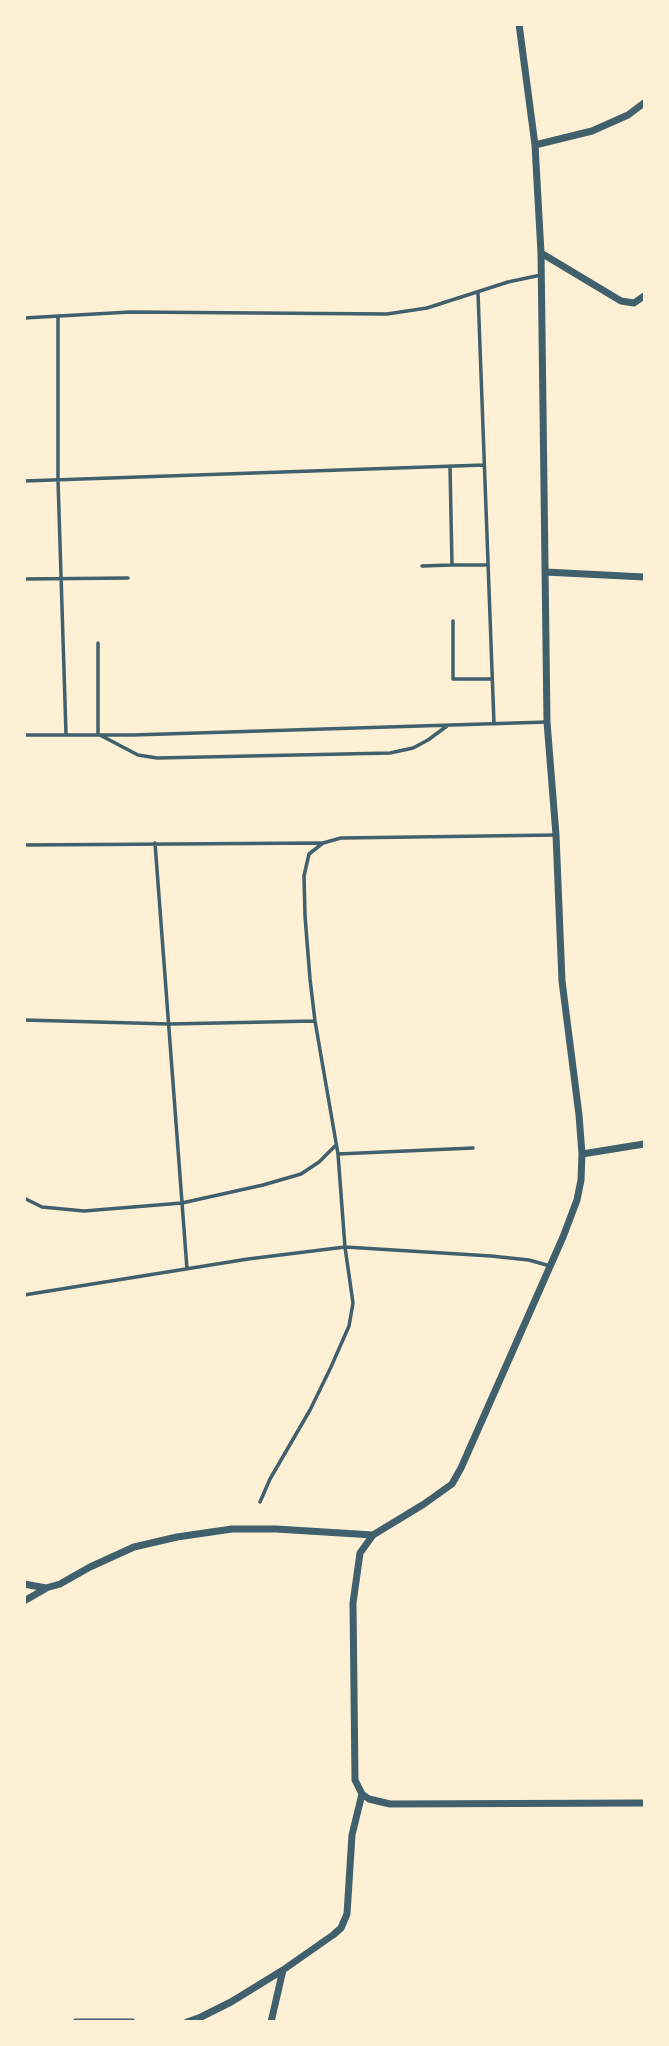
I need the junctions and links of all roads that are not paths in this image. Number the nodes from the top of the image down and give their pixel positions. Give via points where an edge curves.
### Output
1 (519, 24) edge
2 (645, 103) edge
3 (535, 145) junction
4 (541, 253) junction
5 (541, 275) junction
6 (478, 293) junction
7 (645, 296) edge
8 (58, 316) junction
9 (24, 318) edge
10 (484, 465) junction
11 (450, 466) junction
12 (58, 480) junction
13 (24, 481) edge
14 (452, 565) junction
15 (488, 565) junction
16 (422, 566) dead end
17 (545, 572) junction
18 (645, 577) edge
19 (61, 578) junction
20 (128, 578) dead end
21 (24, 579) edge
22 (453, 621) dead end
23 (98, 643) dead end
24 (492, 680) junction
25 (547, 722) junction
26 (494, 724) junction
27 (447, 725) junction
28 (65, 734) junction
29 (98, 734) junction
30 (24, 735) edge
31 (556, 835) junction
32 (155, 843) junction
33 (323, 843) junction
34 (24, 845) edge
35 (24, 1020) edge
36 (315, 1021) junction
37 (169, 1024) junction
38 (645, 1144) edge
39 (336, 1145) junction
40 (473, 1148) dead end
41 (338, 1154) junction
42 (582, 1154) junction
43 (24, 1198) edge
44 (182, 1203) junction
45 (345, 1247) junction
46 (550, 1266) junction
47 (187, 1269) junction
48 (24, 1295) edge
49 (260, 1502) dead end
50 (373, 1535) junction
51 (24, 1584) edge
52 (46, 1588) junction
53 (24, 1601) edge
54 (362, 1794) junction
55 (645, 1803) edge
56 (283, 1970) junction
57 (76, 2021) edge
58 (132, 2021) edge
59 (187, 2021) edge
60 (271, 2021) edge

1 - 3 street
2 - 3 street via 592,131
3 - 4 street
4 - 5 street
4 - 7 street via 621,301 634,303
5 - 6 lane
5 - 17 street
6 - 8 lane via 387,314 130,312
6 - 10 lane
8 - 9 lane
8 - 12 lane
10 - 11 lane
10 - 15 lane
11 - 12 lane
11 - 14 lane
12 - 13 lane
12 - 19 lane
14 - 15 lane
14 - 16 lane
15 - 24 lane
17 - 18 street
17 - 25 street
19 - 20 lane
19 - 21 lane
19 - 28 lane
22 - 24 lane via 453,679
23 - 29 lane
24 - 26 lane
25 - 26 lane
25 - 31 street
26 - 27 lane
27 - 29 lane
27 - 29 lane via 413,748 390,753 157,758 138,755
28 - 29 lane
28 - 30 lane
31 - 33 lane via 341,838
31 - 42 street via 562,981
32 - 33 lane
32 - 34 lane
32 - 37 lane
33 - 36 lane via 309,854 304,876
35 - 37 lane
36 - 37 lane
36 - 39 lane
37 - 44 lane
38 - 42 street
39 - 41 lane
39 - 44 lane via 300,1174
40 - 41 lane
41 - 45 lane
42 - 46 street via 577,1200
43 - 44 lane via 42,1208 84,1211
44 - 47 lane
45 - 46 lane via 491,1256
45 - 47 lane
45 - 49 lane via 353,1303 349,1326
46 - 50 street via 452,1484
47 - 48 lane
50 - 52 street via 232,1529 177,1537 134,1547
50 - 54 street via 360,1553 353,1603 355,1780
51 - 52 street
52 - 53 street
54 - 55 street via 390,1804
54 - 56 street via 352,1835 347,1914 341,1928
56 - 59 street via 231,2002
56 - 60 street
57 - 58 street

